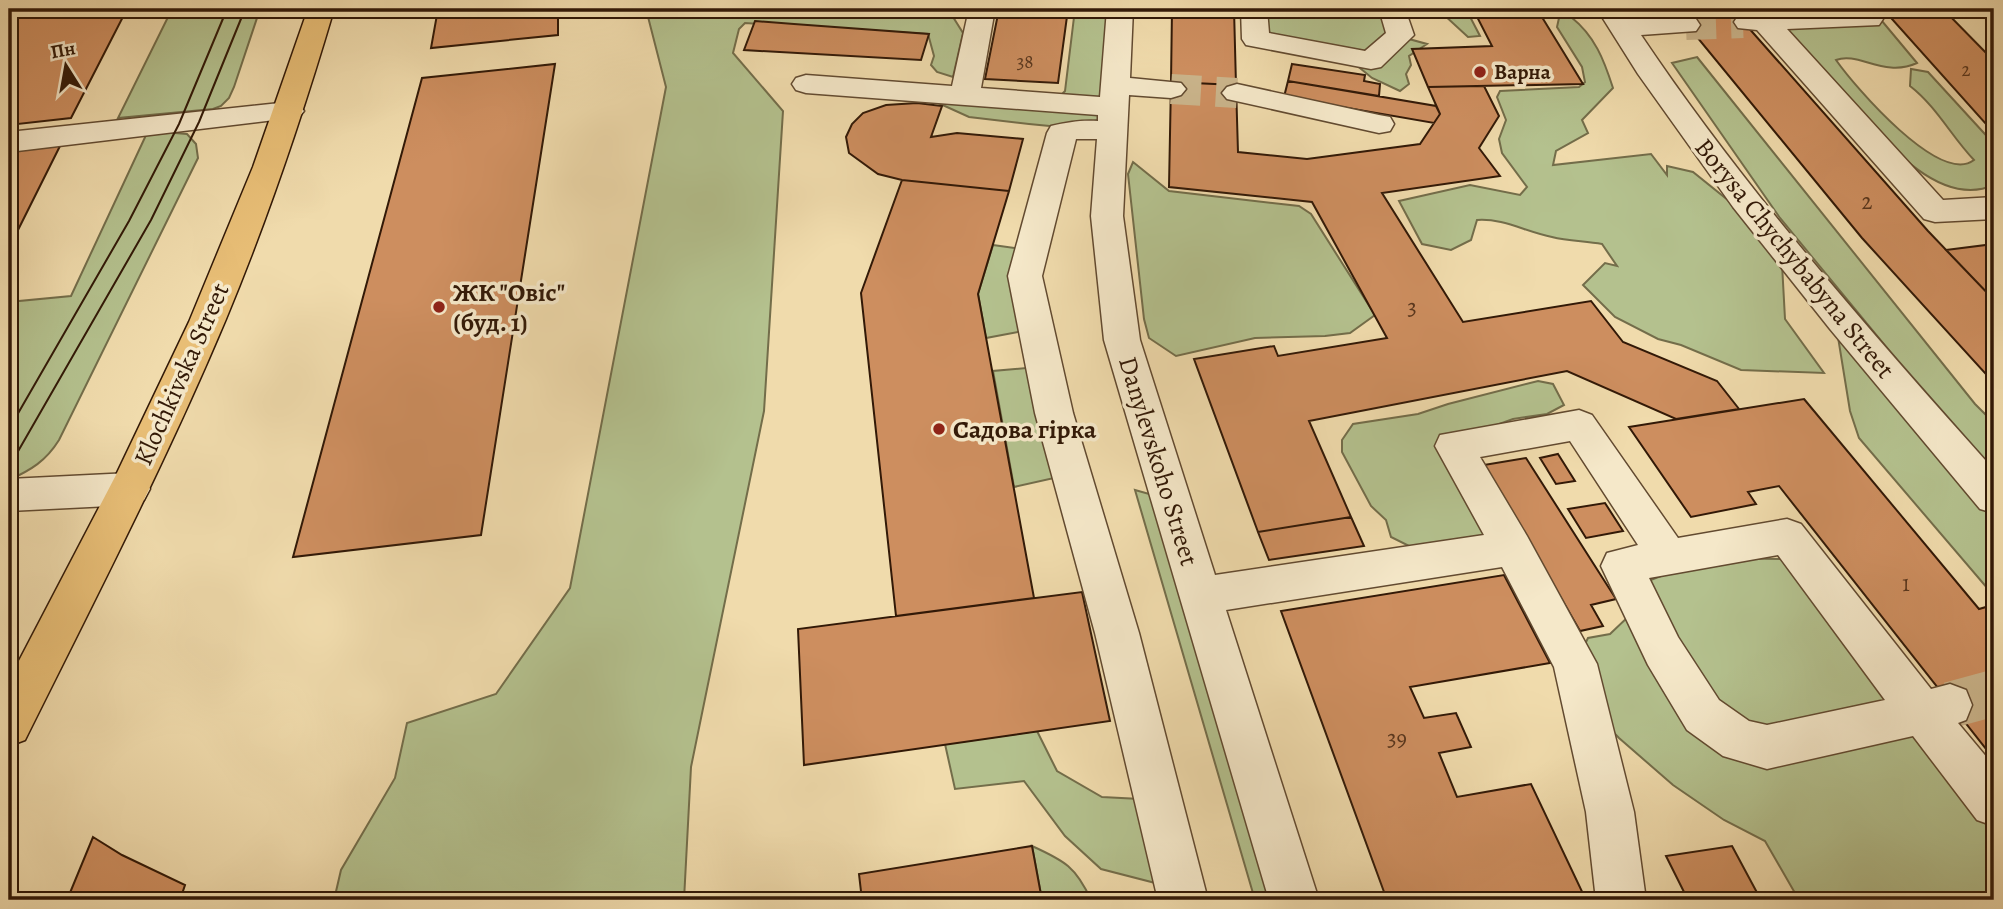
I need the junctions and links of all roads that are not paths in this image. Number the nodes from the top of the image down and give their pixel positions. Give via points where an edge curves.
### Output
1 (321, 9) edge
2 (982, 9) edge
3 (1120, 9) edge
4 (1254, 9) edge
5 (1392, 9) edge
6 (1616, 18) edge
7 (1869, 19) dead end
8 (1686, 25) tunnel mouth
9 (806, 84) dead end
10 (1171, 89) tunnel mouth
11 (1237, 93) tunnel mouth
12 (965, 96) junction
13 (1113, 108) junction
14 (289, 111) junction
15 (1378, 124) dead end
16 (9, 142) edge
17 (1994, 208) edge
18 (130, 489) junction
19 (9, 495) edge
20 (1994, 497) edge
21 (1513, 548) junction
22 (1668, 557) junction
23 (1200, 596) junction
24 (1936, 709) junction
25 (9, 725) edge
26 (1994, 803) edge
27 (1183, 900) edge
28 (1294, 900) edge
29 (1621, 900) edge

1 - 14 main road, Klochkivska Street
2 - 12 street
3 - 13 street, Danylevskoho Street
4 - 5 street via 1256,39 1371,61 1400,34
6 - 8 street
6 - 20 street, Borysa Chychybabyna Street via 1701,142 1786,252
7 - 17 street via 1754,22 1935,211
9 - 12 street
10 - 13 street
11 - 15 street
12 - 13 street
13 - 23 street, Danylevskoho Street via 1107,216 1122,340
13 - 27 street via 1079,129 1062,133 1025,276 1054,413 1117,633
14 - 16 street
14 - 18 main road, Klochkivska Street via 208,320
18 - 19 street
18 - 25 main road, Klochkivska Street
21 - 22 street via 1454,446 1579,425
21 - 23 street
21 - 29 street via 1575,664 1610,812
22 - 24 street via 1787,536
22 - 24 street via 1622,566 1662,651 1703,715 1739,741 1766,747
23 - 28 street, Danylevskoho Street
24 - 26 street

